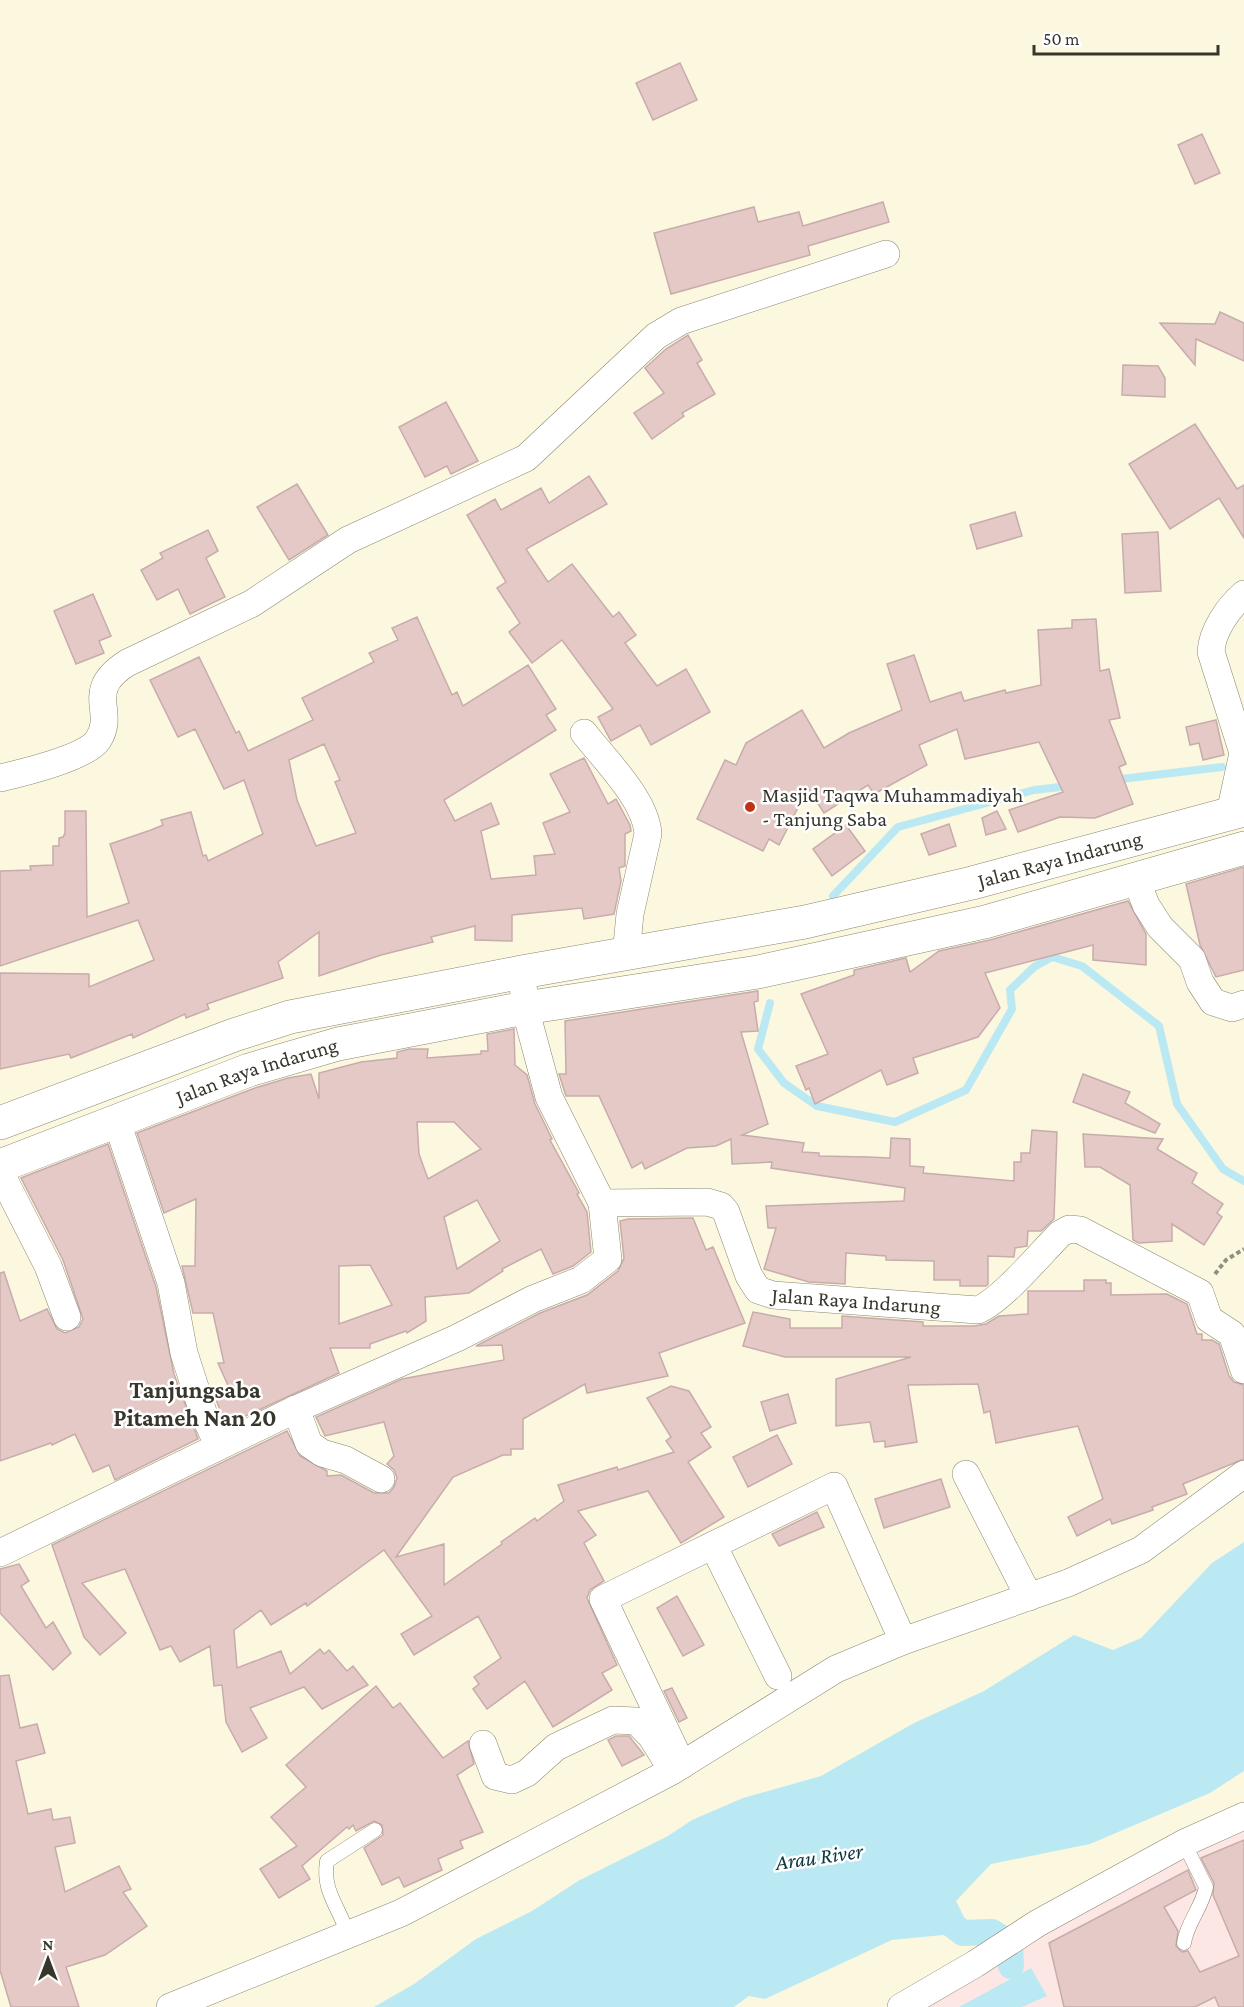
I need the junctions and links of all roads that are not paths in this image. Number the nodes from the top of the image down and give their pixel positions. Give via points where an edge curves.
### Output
1 (886, 254) dead end
2 (1244, 594) edge
3 (584, 733) dead end
4 (0, 778) edge
5 (1237, 812) edge
6 (1244, 848) edge
7 (1136, 879) junction
8 (626, 955) junction
9 (522, 972) junction
10 (1244, 1004) edge
11 (525, 1008) junction
12 (117, 1122) junction
13 (0, 1123) edge
14 (0, 1166) edge
15 (0, 1172) edge
16 (602, 1203) junction
17 (67, 1317) dead end
18 (1244, 1370) edge
19 (296, 1409) junction
20 (218, 1445) junction
21 (966, 1474) dead end
22 (1244, 1474) edge
23 (381, 1479) dead end
24 (713, 1545) junction
25 (0, 1553) edge
26 (1029, 1597) junction
27 (903, 1641) junction
28 (778, 1676) dead end
29 (483, 1744) dead end
30 (677, 1768) junction
31 (1244, 1816) edge
32 (375, 1830) dead end
33 (1184, 1844) junction
34 (348, 1935) junction
35 (1184, 1943) dead end
36 (170, 2007) edge
37 (901, 2007) edge

1 - 4 street via 681,321 656,336 526,458 348,540 251,604 127,663 105,681 102,729 92,746
2 - 5 street via 1233,604 1211,640 1211,652 1243,753
3 - 8 street via 648,822
5 - 8 highway, Jalan Raya Indarung via 939,891 805,922
6 - 7 highway, Jalan Raya Indarung
7 - 10 street via 1146,905 1160,927 1192,959 1200,982 1214,1002 1232,1008
7 - 11 highway, Jalan Raya Indarung via 985,922 758,972
8 - 9 highway, Jalan Raya Indarung
9 - 11 street
9 - 13 highway, Jalan Raya Indarung via 290,1017
11 - 12 highway, Jalan Raya Indarung via 338,1044 249,1070
11 - 16 street via 549,1097
12 - 14 highway, Jalan Raya Indarung
12 - 20 street via 171,1283 184,1353
15 - 17 street via 48,1266
16 - 18 street, Jalan Raya Indarung via 707,1202 721,1206 749,1276 758,1290 773,1295 978,1310 1060,1234 1069,1229 1080,1230 1200,1293 1209,1319 1232,1334
16 - 19 street via 608,1259 594,1272
19 - 20 street
19 - 23 street via 309,1444
20 - 25 street
21 - 26 street
22 - 26 street via 1141,1550
24 - 27 street via 834,1485
24 - 28 street
24 - 30 street via 603,1599
26 - 27 street
27 - 30 street via 836,1669
29 - 30 street via 495,1776 512,1780 527,1773 556,1747 613,1720 636,1721
30 - 34 street via 401,1913
31 - 33 street
32 - 34 lane via 327,1861 328,1894 341,1913
33 - 35 lane via 1206,1887
33 - 37 street via 1038,1923
34 - 36 street

